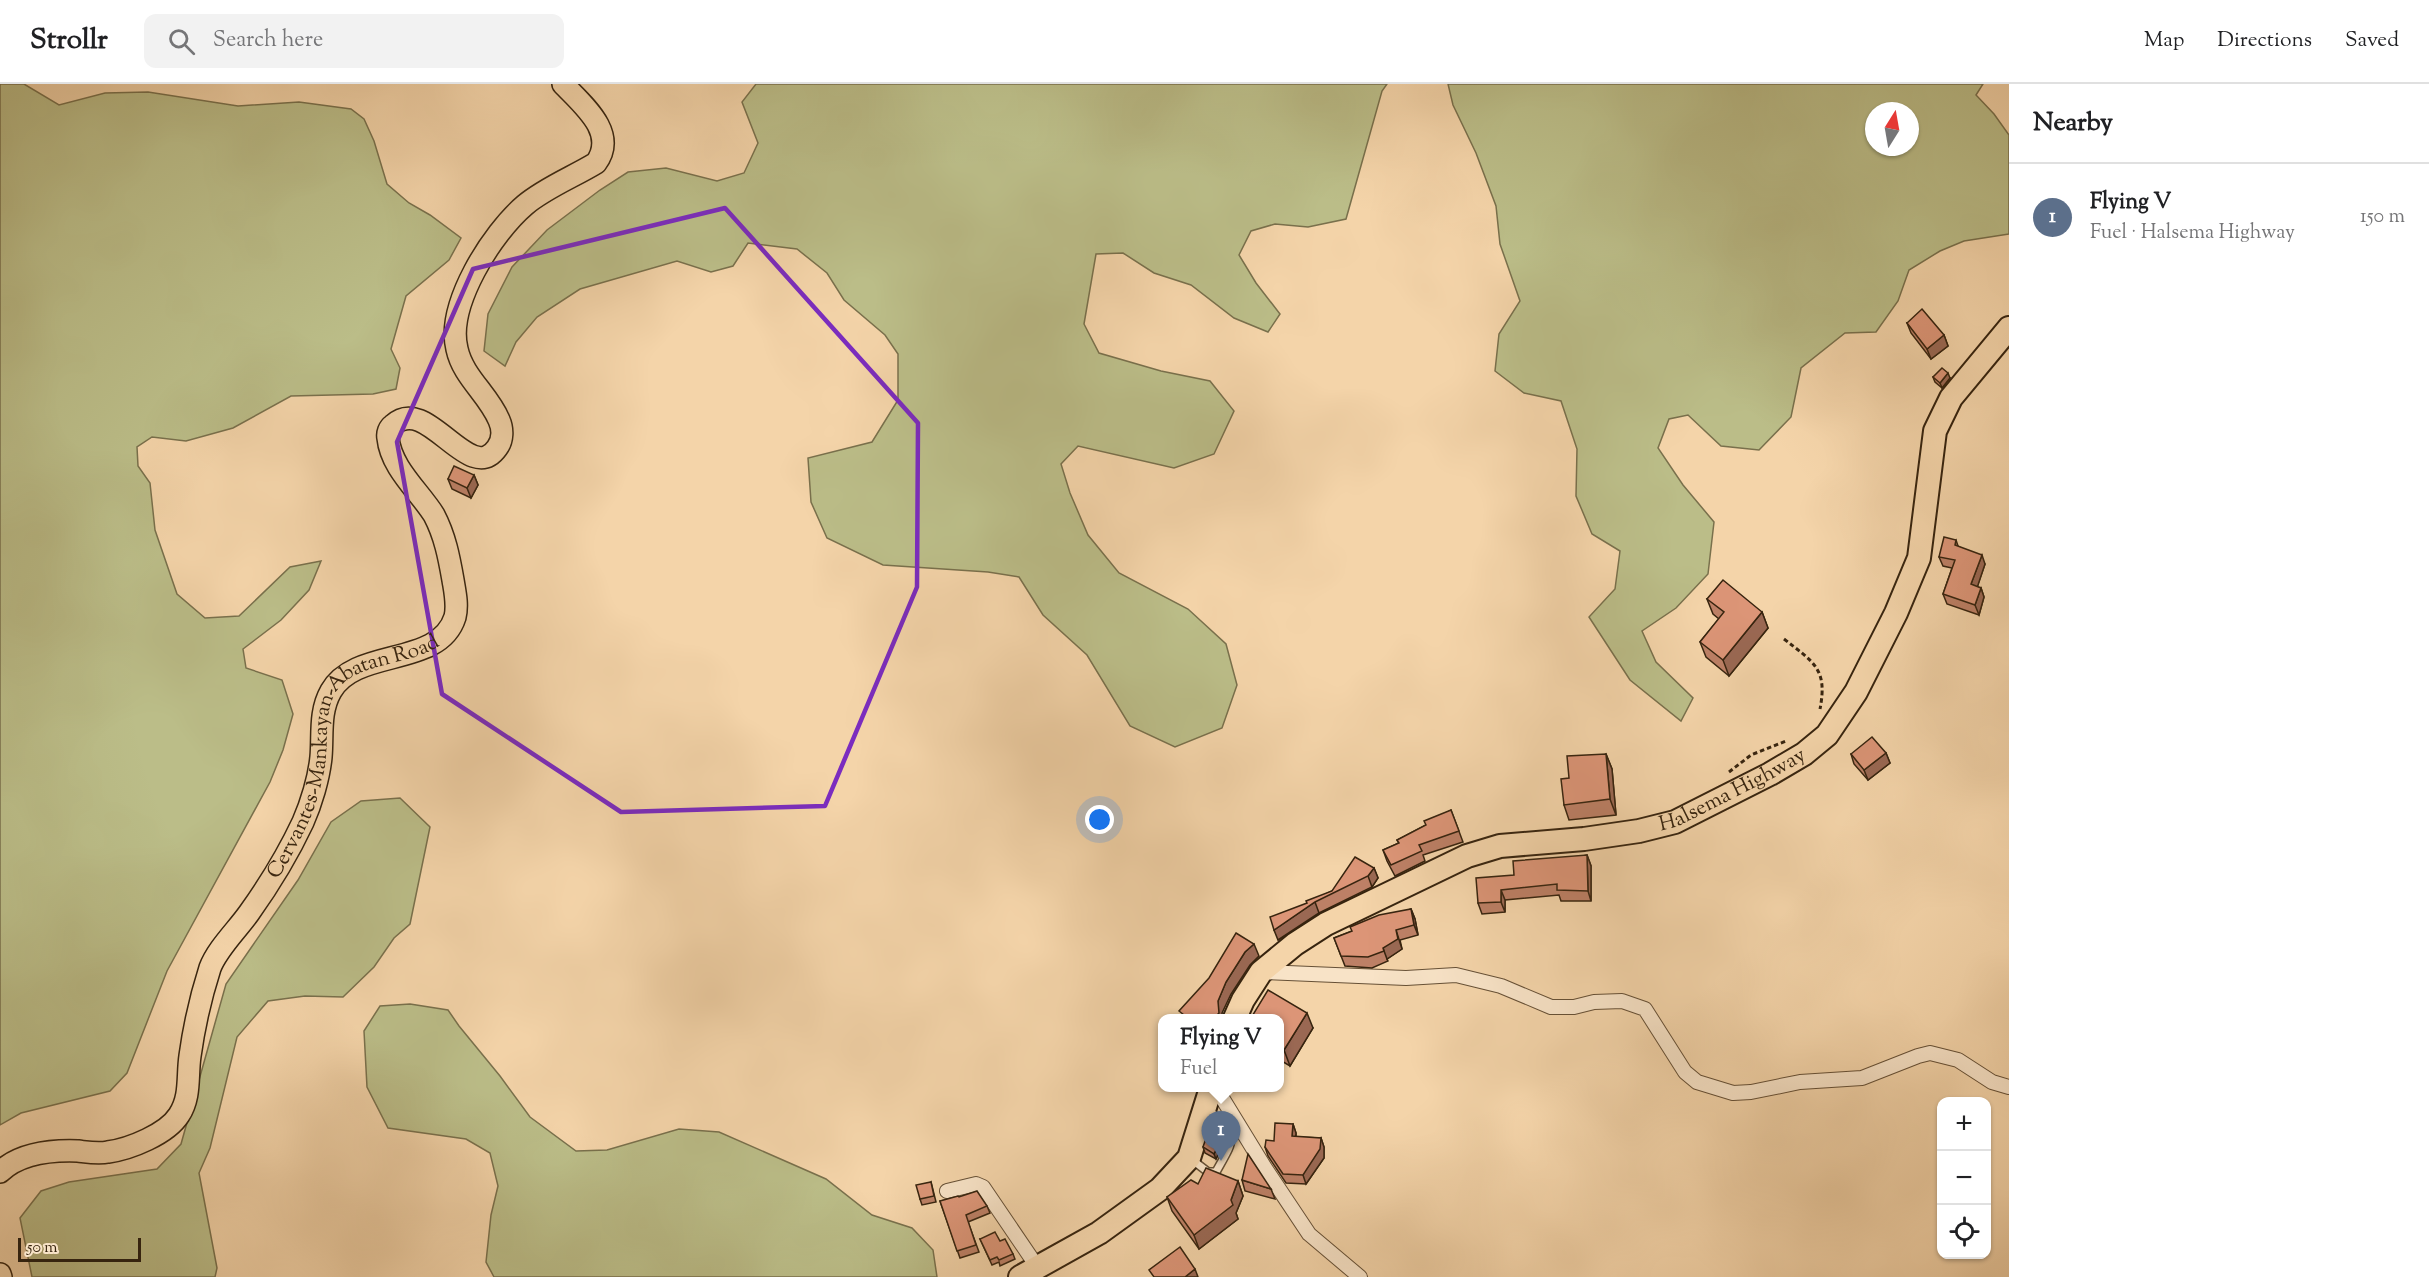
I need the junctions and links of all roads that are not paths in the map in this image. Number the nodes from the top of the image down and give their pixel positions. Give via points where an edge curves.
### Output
1 (563, 84) edge
2 (2009, 328) edge
3 (1262, 972) junction
4 (1237, 1014) edge
5 (2009, 1087) edge
6 (1211, 1093) edge
7 (1189, 1158) junction
8 (0, 1172) edge
9 (947, 1191) dead end
10 (1029, 1272) edge
11 (1360, 1277) edge

1 - 8 main road, Cervantes-Mankayan-Abatan Road via 596,120 605,148 602,155 596,163 526,203 505,226 479,260 454,331 463,368 498,419 502,437 498,448 482,458 470,456 430,426 407,418 388,431 396,461 433,515 446,544 457,606 450,628 443,637 420,649 373,662 345,676 330,692 322,714 321,762 304,820 267,887 212,964 196,1022 185,1102 178,1118 159,1134 107,1152 33,1154
2 - 3 highway, Halsema Highway via 1951,398 1935,431 1918,558 1896,613 1856,692 1827,735 1770,774 1675,822 1584,839 1500,846 1467,856 1326,924
3 - 4 highway, Halsema Highway
3 - 5 street via 1406,978 1456,975 1501,986 1551,1007 1628,1002 1645,1009 1685,1072 1697,1082 1733,1093 1800,1082 1863,1078 1930,1053 1958,1060 1992,1082
6 - 7 highway
6 - 7 lane via 1232,1143 1216,1172 1208,1172
6 - 11 street via 1310,1234
7 - 10 highway via 1160,1189 1099,1233
9 - 10 street via 983,1187

